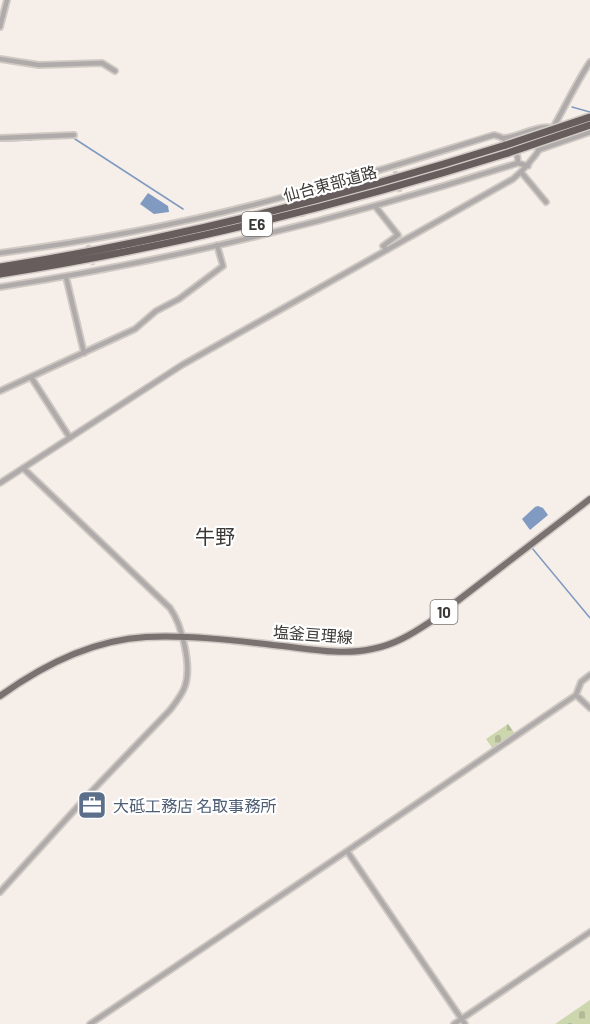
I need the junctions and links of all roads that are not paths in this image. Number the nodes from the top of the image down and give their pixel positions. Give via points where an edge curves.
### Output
1 (7, 0) edge
2 (0, 27) edge
3 (0, 59) edge
4 (590, 62) edge
5 (115, 71) dead end
6 (590, 117) edge
7 (590, 125) edge
8 (553, 128) junction
9 (590, 132) edge
10 (74, 135) dead end
11 (0, 138) edge
12 (506, 145) junction
13 (538, 150) junction
14 (518, 163) junction
15 (528, 166) junction
16 (521, 172) junction
17 (400, 192) tunnel mouth
18 (401, 198) junction
19 (546, 202) dead end
20 (375, 206) junction
21 (303, 217) tunnel mouth
22 (305, 224) junction
23 (217, 245) junction
24 (387, 250) junction
25 (0, 253) edge
26 (0, 267) edge
27 (0, 274) edge
28 (66, 277) junction
29 (0, 287) edge
30 (84, 353) junction
31 (31, 377) junction
32 (0, 391) edge
33 (70, 438) junction
34 (23, 468) junction
35 (0, 483) edge
36 (590, 499) edge
37 (181, 636) junction
38 (590, 675) edge
39 (576, 695) junction
40 (0, 696) edge
41 (590, 708) edge
42 (347, 850) junction
43 (0, 892) edge
44 (590, 932) edge
45 (462, 1019) junction
46 (90, 1024) edge
47 (454, 1024) edge
48 (465, 1024) edge

1 - 2 street
3 - 5 street via 39,65 102,63
4 - 8 street
6 - 12 highway, 仙台東部道路 / E6, bridge
7 - 12 highway, 仙台東部道路 / E6, bridge
8 - 12 street via 542,127 513,138
8 - 13 street
9 - 13 street
10 - 11 street
12 - 14 street via 508,141 518,155
12 - 25 street via 494,135 297,197 87,242
12 - 26 highway, 仙台東部道路 / E6 via 402,177 221,224
12 - 27 highway, 仙台東部道路 / E6 via 404,185 263,222 88,260
13 - 15 street
14 - 15 street
14 - 18 street
15 - 16 street
16 - 19 street
16 - 24 street
17 - 18 street
18 - 20 street
20 - 22 street
20 - 24 street via 398,235 383,246
21 - 22 street
22 - 23 street
23 - 28 street via 93,268
23 - 30 street via 223,266 135,329
24 - 33 street via 182,365
28 - 29 street
28 - 30 street
30 - 31 street
31 - 32 street
31 - 33 street
33 - 34 street
34 - 35 street
34 - 37 street via 165,602 174,614
36 - 37 main road, 塩釜亘理線 / 10 via 430,622 388,645 338,652
37 - 40 main road, 塩釜亘理線 / 10 via 102,644 46,666
37 - 43 street via 188,674 181,696
38 - 39 street via 581,682
39 - 41 street
39 - 42 street
42 - 45 street
42 - 46 street
44 - 45 street
45 - 47 street
45 - 48 street

